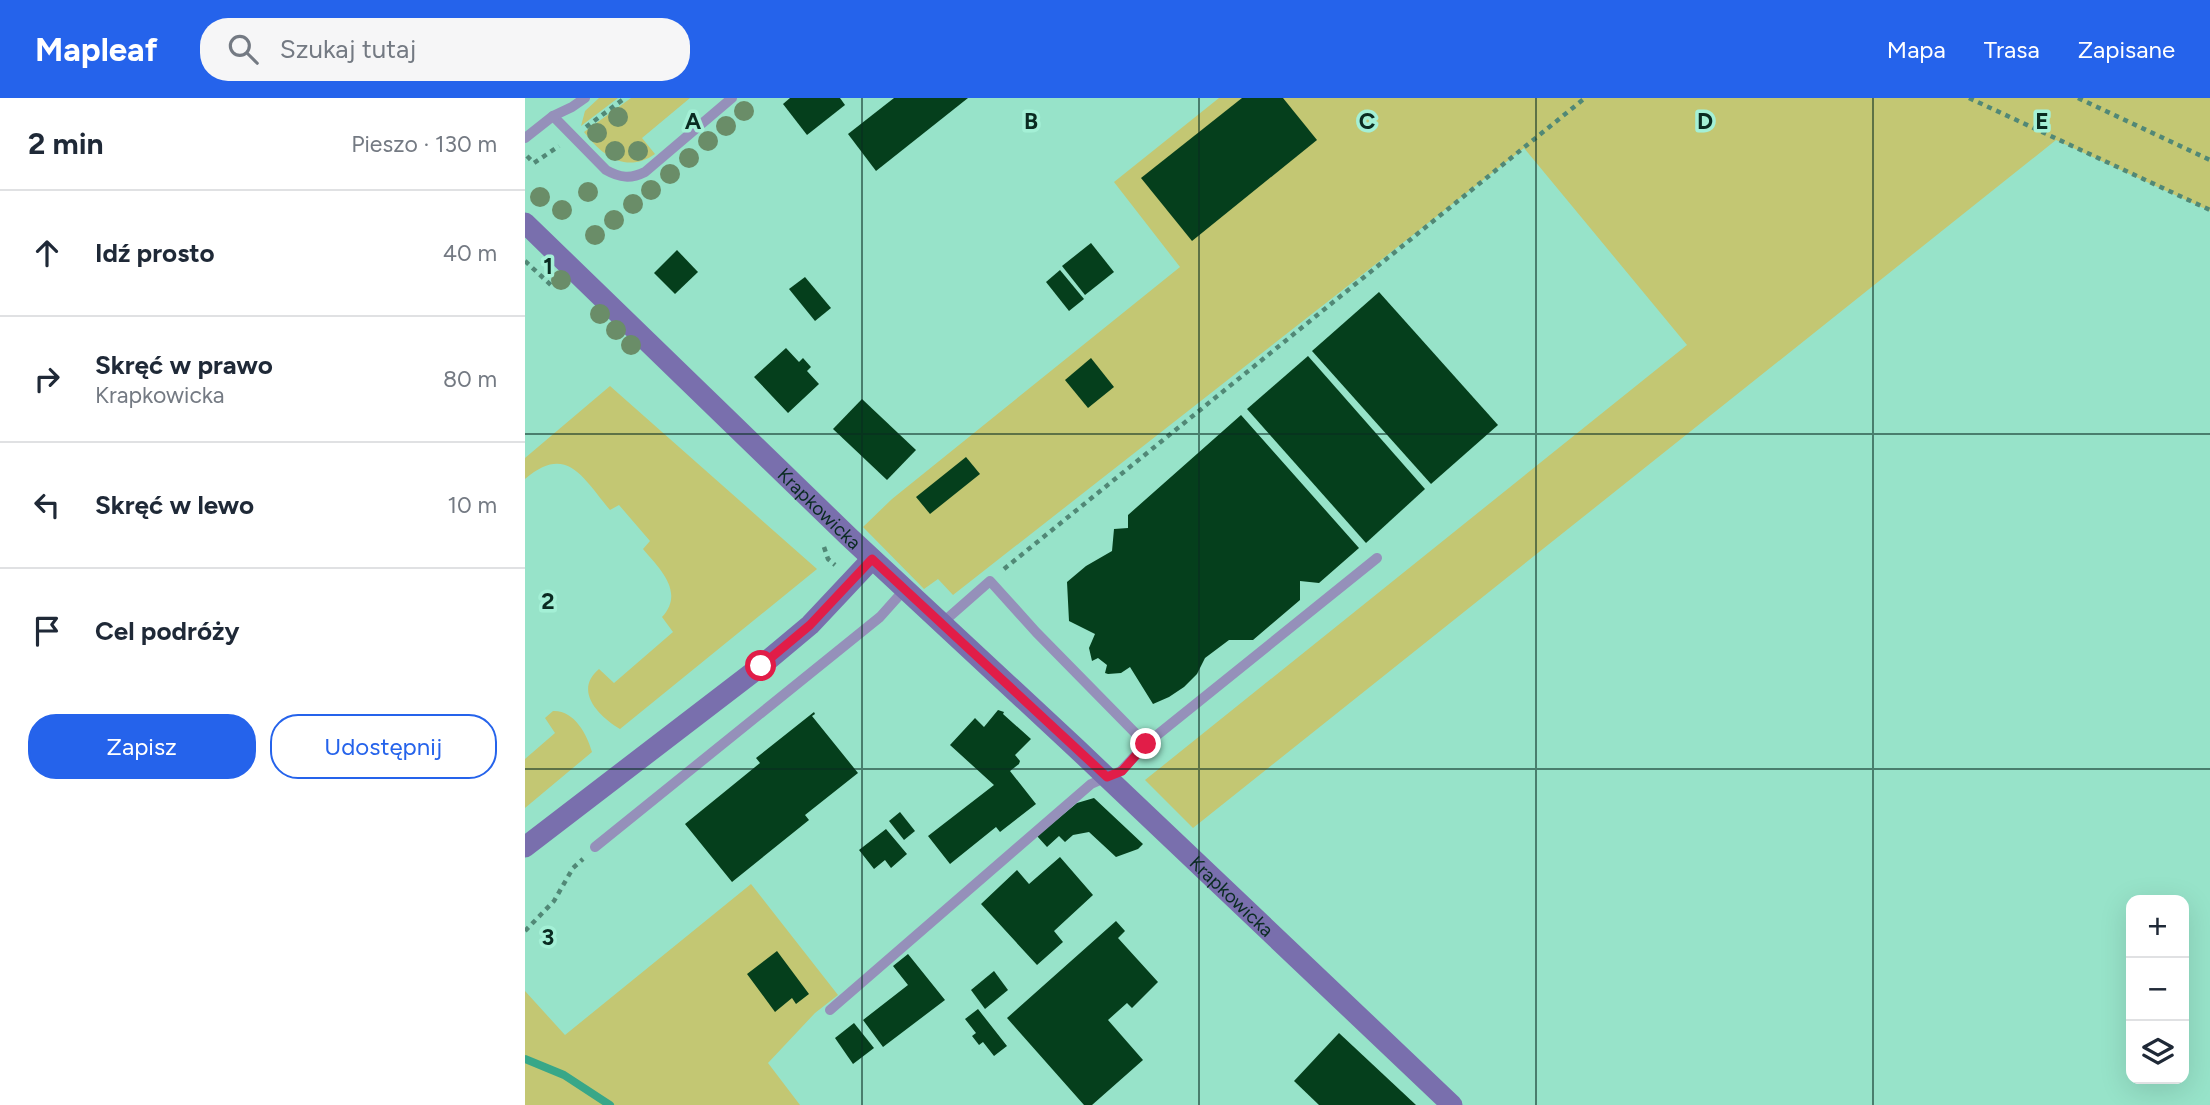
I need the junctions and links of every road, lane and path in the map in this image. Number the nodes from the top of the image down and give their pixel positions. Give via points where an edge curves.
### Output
1 (563, 98) edge
2 (585, 98) edge
3 (732, 98) edge
4 (1585, 98) edge
5 (1969, 98) edge
6 (2078, 98) edge
7 (572, 107) junction
8 (553, 116) junction
9 (525, 138) edge
10 (2210, 160) edge
11 (2210, 210) edge
12 (525, 223) edge
13 (1377, 558) dead end
14 (872, 559) junction
15 (990, 581) junction
16 (905, 589) junction
17 (941, 624) junction
18 (1146, 744) junction
19 (1107, 777) junction
20 (525, 847) edge
21 (595, 847) joint
22 (525, 931) edge
23 (830, 1010) dead end
24 (1452, 1105) edge

1 - 7 lane
2 - 7 lane
3 - 8 lane via 637,176 617,176 606,170
4 - 15 path
5 - 11 path
6 - 10 path
7 - 8 lane
8 - 9 lane
12 - 14 street, Krapkowicka
13 - 18 lane
14 - 16 street, Krapkowicka
14 - 20 street via 810,625 761,666
15 - 17 lane
15 - 18 lane
16 - 17 street, Krapkowicka
16 - 21 lane via 880,617
17 - 19 street, Krapkowicka
18 - 19 lane via 1122,771
19 - 23 lane via 1091,785
19 - 24 street, Krapkowicka
21 - 22 path

